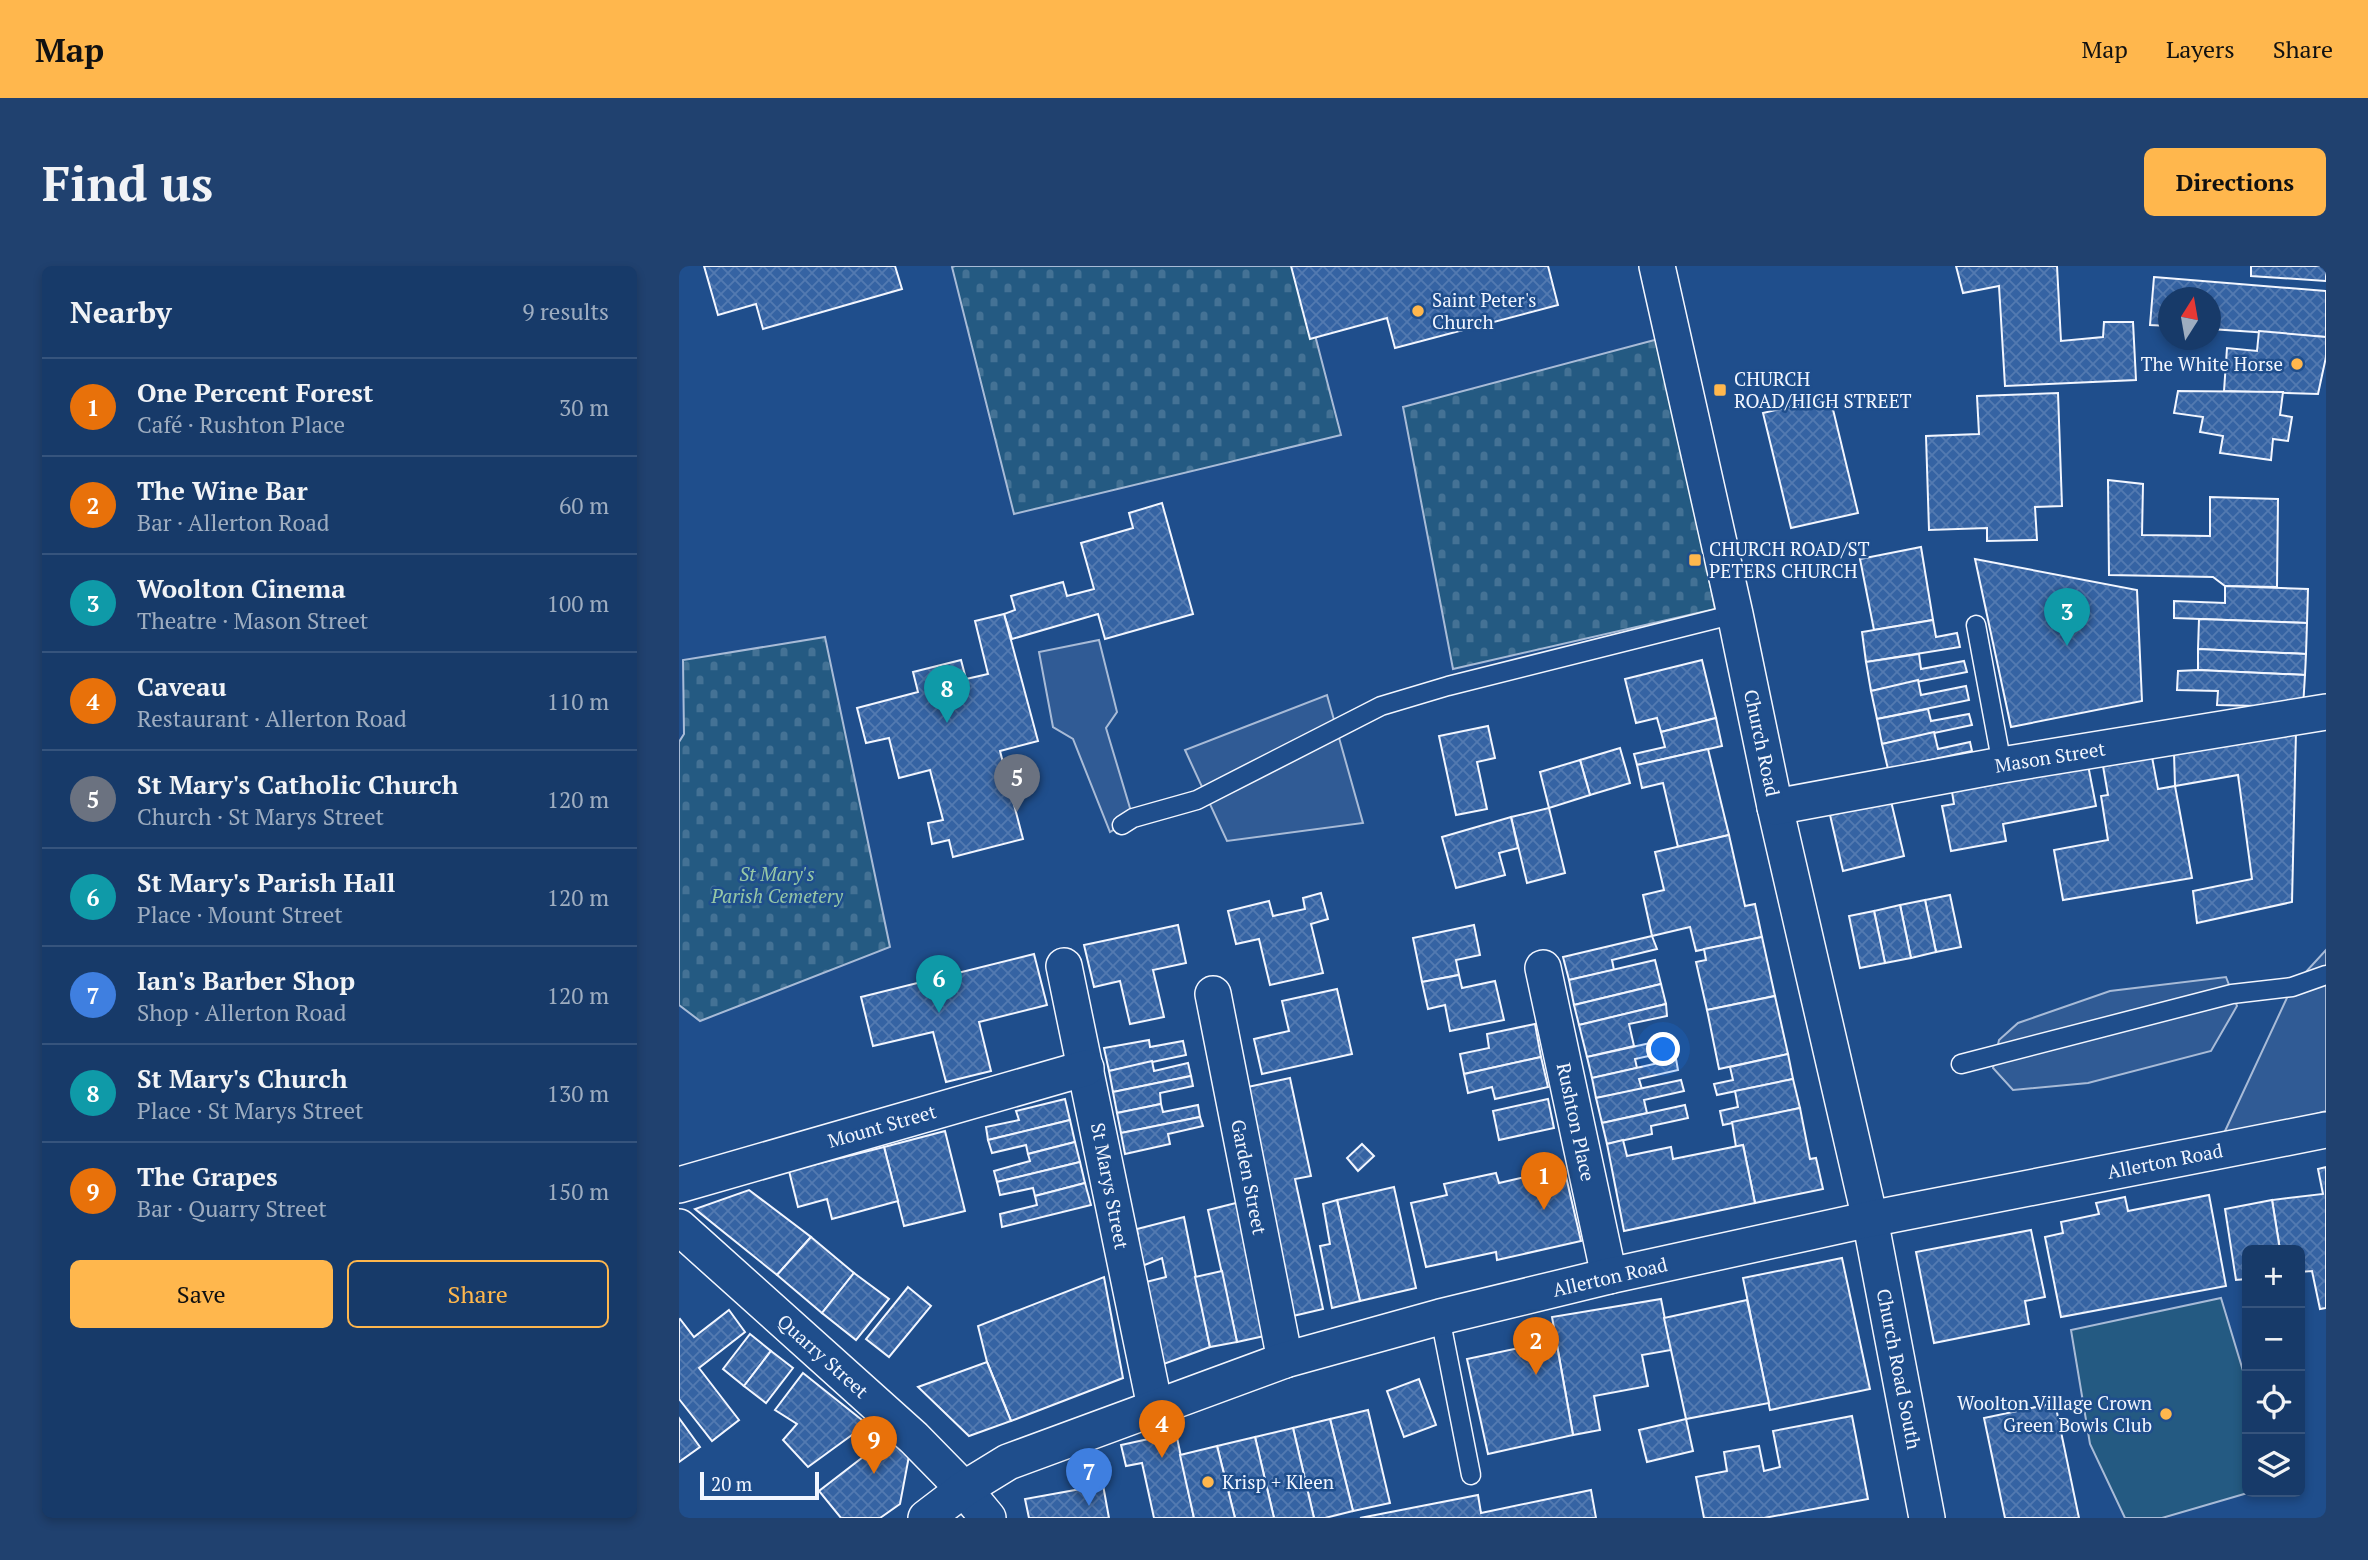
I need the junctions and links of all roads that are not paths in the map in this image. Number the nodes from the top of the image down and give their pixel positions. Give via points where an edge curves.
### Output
1 (1657, 266) edge
2 (1735, 614) junction
3 (1976, 625) dead end
4 (2326, 712) edge
5 (2002, 765) junction
6 (1775, 807) junction
7 (1122, 825) dead end
8 (1064, 965) dead end
9 (1543, 968) dead end
10 (2326, 975) edge
11 (1213, 994) dead end
12 (1961, 1064) dead end
13 (1086, 1068) junction
14 (2326, 1130) edge
15 (679, 1185) edge
16 (1870, 1219) junction
17 (679, 1227) edge
18 (1609, 1276) junction
19 (1440, 1317) junction
20 (1285, 1360) junction
21 (1155, 1407) junction
22 (1471, 1475) dead end
23 (964, 1489) junction
24 (926, 1518) edge
25 (988, 1518) edge
26 (1927, 1518) edge

1 - 2 street, Church Road
2 - 6 street, Church Road
2 - 7 lane via 1381,706 1197,800
3 - 5 lane
4 - 5 street, Mason Street
5 - 6 street, Mason Street
6 - 16 street, Church Road
8 - 13 street, St Marys Street
9 - 18 street, Rushton Place
10 - 12 lane via 2292,987 2232,994
11 - 20 street, Garden Street
13 - 15 street, Mount Street
13 - 21 street, St Marys Street
14 - 16 street, Allerton Road
16 - 18 street, Allerton Road
16 - 26 street, Church Road South
17 - 23 street, Quarry Street via 914,1438
18 - 19 street, Allerton Road
19 - 20 street, Allerton Road
19 - 22 lane
20 - 21 street, Allerton Road
21 - 23 street, Allerton Road via 1008,1462
23 - 24 street, Allerton Road
23 - 25 street, Quarry Street

